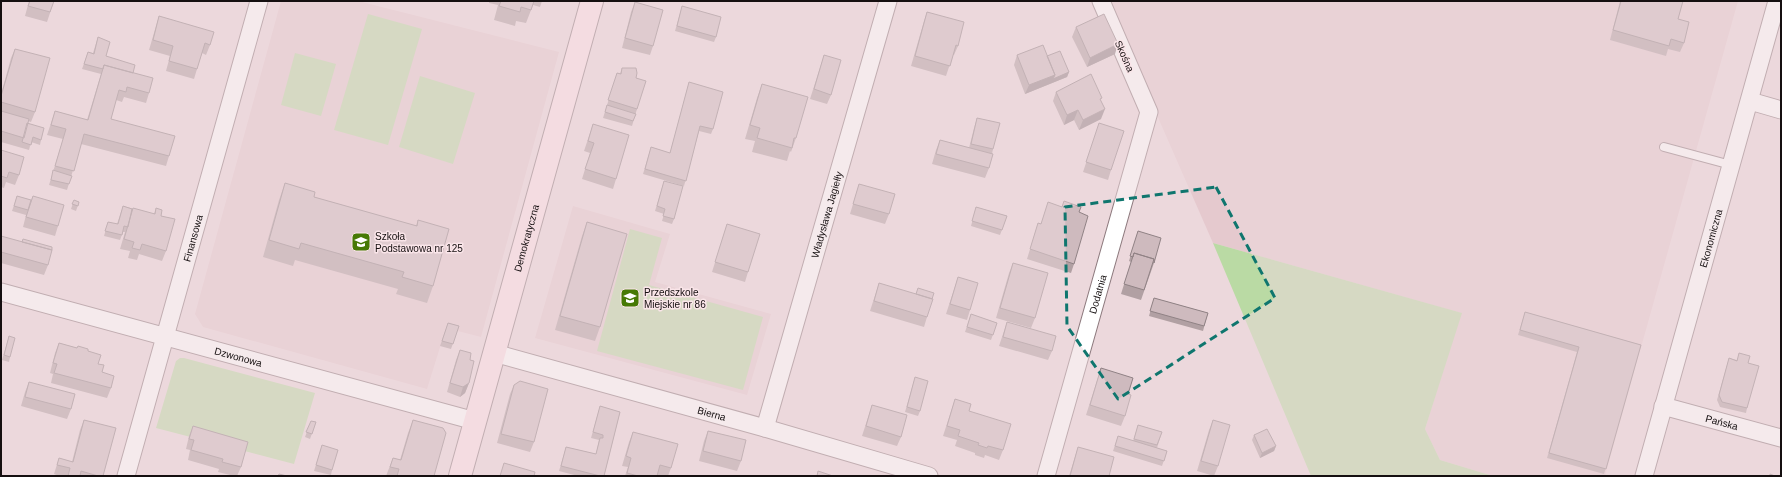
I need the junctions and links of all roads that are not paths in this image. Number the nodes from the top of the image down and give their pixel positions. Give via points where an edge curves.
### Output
1 (259, 1) edge
2 (592, 1) edge
3 (888, 1) edge
4 (1100, 1) edge
5 (1778, 3) edge
6 (1750, 101) junction
7 (1781, 110) edge
8 (1149, 112) joint
9 (1664, 147) dead end
10 (1732, 165) junction
11 (1, 292) edge
12 (166, 338) junction
13 (494, 353) junction
14 (1663, 406) junction
15 (475, 421) junction
16 (765, 428) junction
17 (1781, 438) edge
18 (126, 476) edge
19 (460, 476) edge
20 (929, 476) edge
21 (1046, 476) edge
22 (1644, 476) edge

1 - 12 street, Finansowa
2 - 13 street, Demokratyczna
3 - 16 street, Władysława Jagiełły
4 - 8 street, Skośna
5 - 6 street, Ekonomiczna
6 - 7 street
6 - 10 street, Ekonomiczna
8 - 21 street, Dodatnia
9 - 10 lane
10 - 14 street, Ekonomiczna
11 - 12 street, Dzwonowa
12 - 15 street, Dzwonowa
12 - 18 street, Finansowa
13 - 15 street, Demokratyczna
13 - 16 street, Bierna
14 - 17 street, Pańska
14 - 22 street, Ekonomiczna
15 - 19 street, Demokratyczna
16 - 20 street, Bierna

